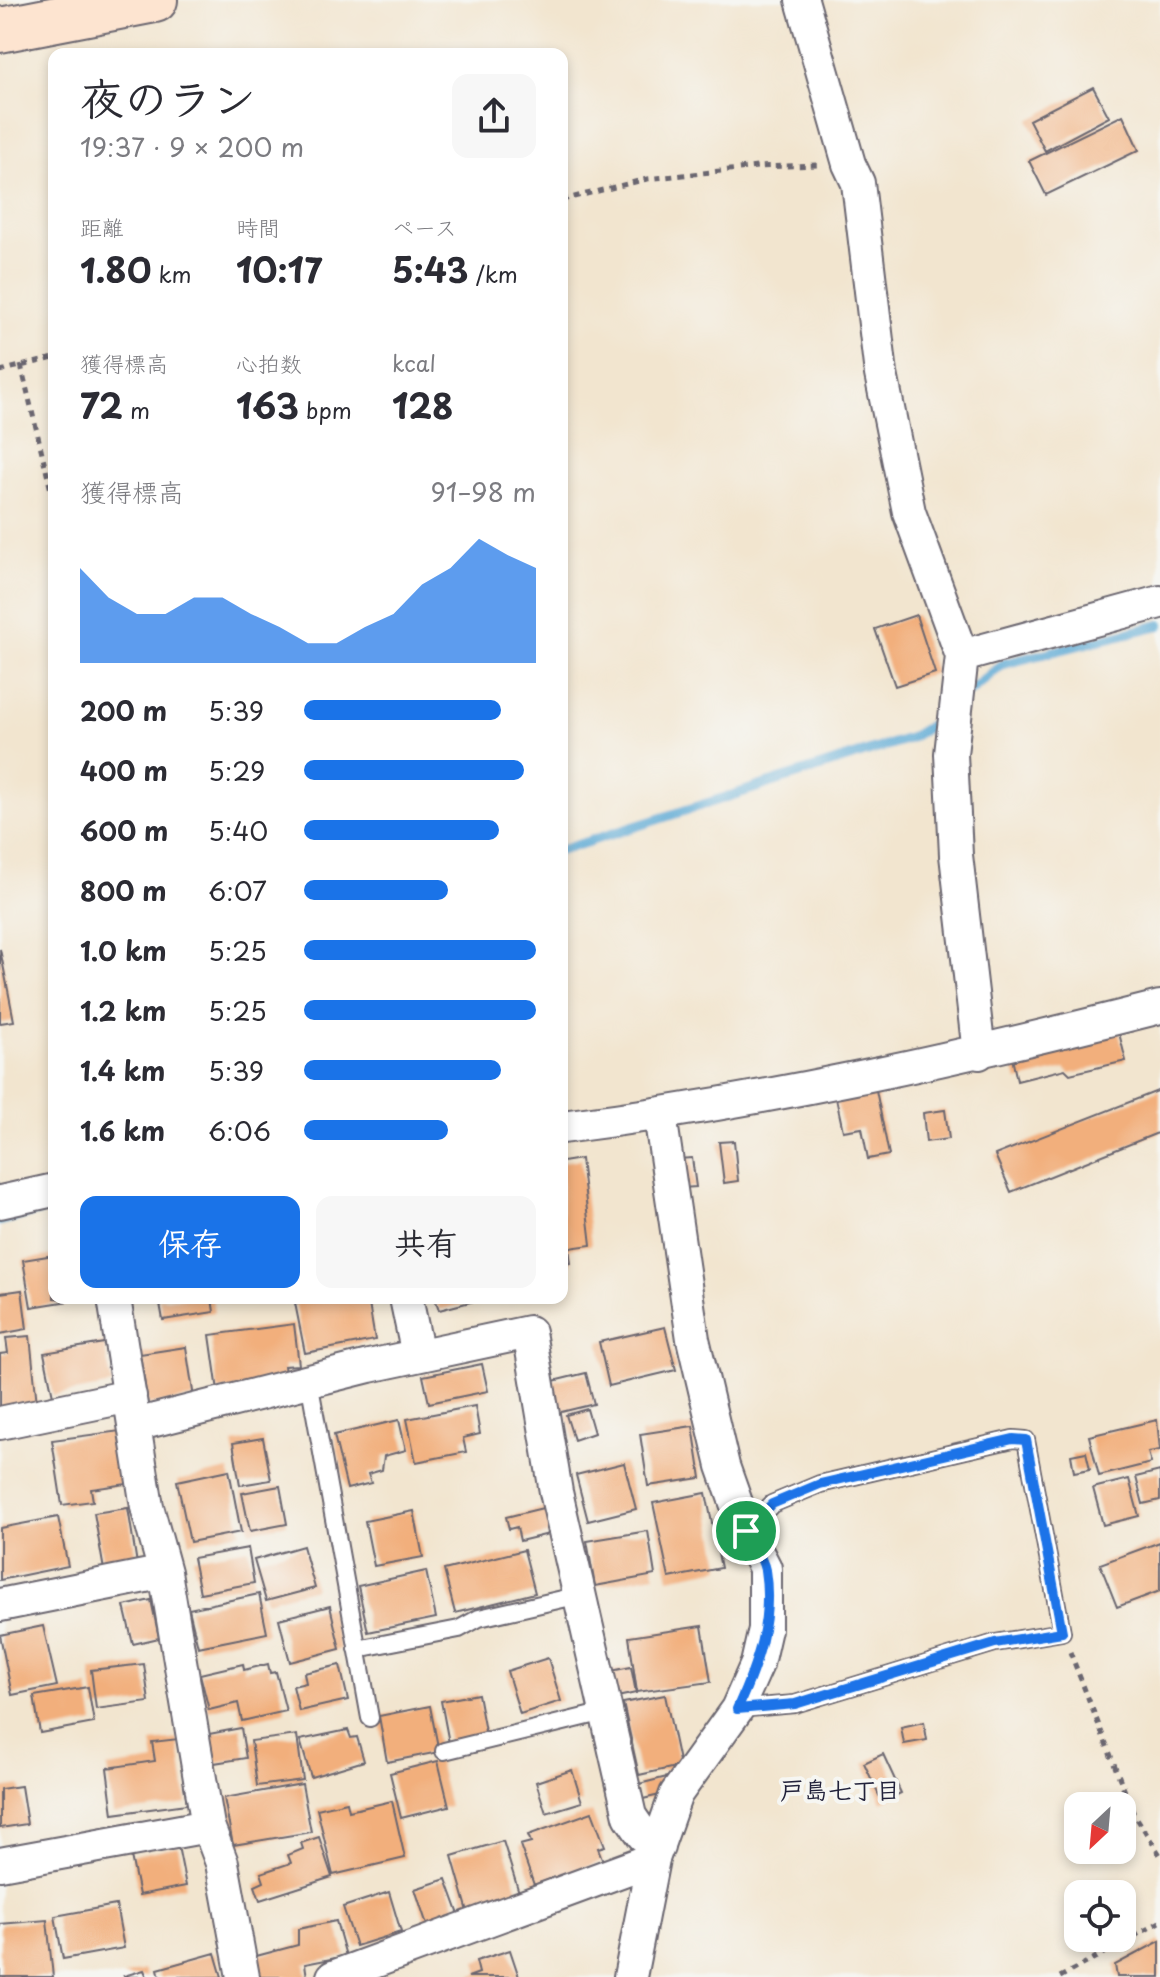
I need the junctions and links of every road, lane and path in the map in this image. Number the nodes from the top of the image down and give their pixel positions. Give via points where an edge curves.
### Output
1 (155, 0) edge
2 (802, 0) edge
3 (0, 30) edge
4 (849, 164) junction
5 (568, 199) edge
6 (48, 359) edge
7 (21, 365) junction
8 (0, 371) edge
9 (48, 478) edge
10 (1160, 602) edge
11 (962, 656) junction
12 (1160, 1007) edge
13 (979, 1053) junction
14 (660, 1115) junction
15 (568, 1126) edge
16 (48, 1191) edge
17 (0, 1202) edge
18 (115, 1304) edge
19 (407, 1304) edge
20 (418, 1355) junction
21 (309, 1381) junction
22 (133, 1410) junction
23 (0, 1423) edge
24 (746, 1531) junction
25 (165, 1572) junction
26 (580, 1595) junction
27 (0, 1605) edge
28 (1062, 1632) junction
29 (357, 1649) junction
30 (737, 1709) junction
31 (605, 1712) junction
32 (370, 1718) dead end
33 (444, 1751) dead end
34 (208, 1826) junction
35 (655, 1853) junction
36 (1160, 1855) edge
37 (0, 1864) edge
38 (1160, 1922) edge
39 (243, 1977) edge
40 (333, 1977) edge
41 (630, 1977) edge
42 (1060, 1977) edge

1 - 3 main road
2 - 4 street
4 - 5 path via 647,179
4 - 11 street via 858,183 881,374 909,512
6 - 7 path
7 - 8 path
7 - 9 path
10 - 11 street
11 - 13 street via 951,754 956,855
12 - 13 street
13 - 14 street
14 - 15 street
14 - 24 street via 693,1339 723,1466
16 - 17 street
18 - 22 street
19 - 20 street
20 - 21 street
20 - 26 street via 529,1332
21 - 22 street via 187,1414
21 - 29 lane
22 - 23 street
22 - 25 street via 147,1507
24 - 28 lane via 772,1504 820,1484 1026,1440
24 - 30 street via 765,1568 765,1629 757,1664
25 - 27 street
25 - 34 street
26 - 29 lane via 479,1618 459,1629
26 - 31 street
28 - 30 lane via 995,1643 795,1704
28 - 36 path via 1133,1812
29 - 32 lane
30 - 35 street via 676,1794
31 - 33 lane
31 - 35 street via 630,1816
34 - 37 street
34 - 39 street via 222,1863
35 - 40 street
35 - 41 street
38 - 42 path

